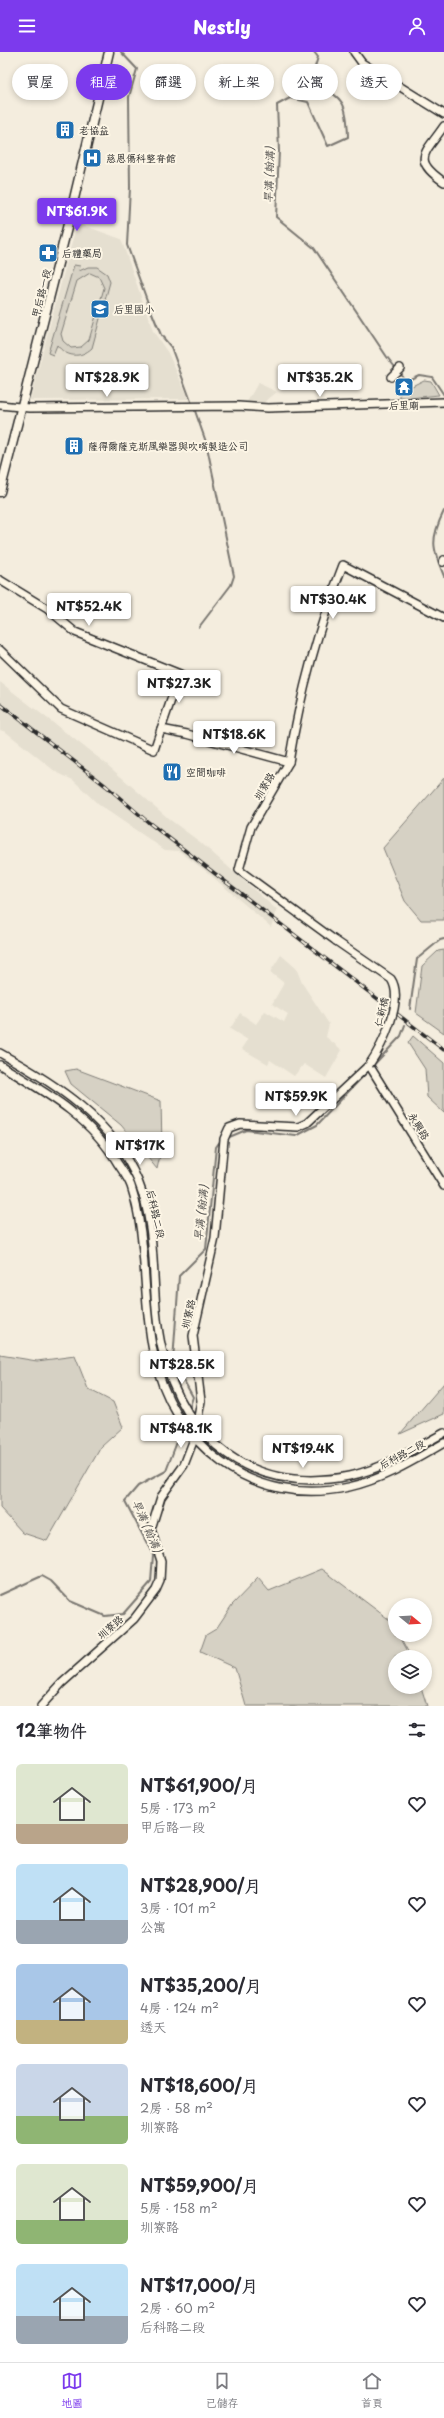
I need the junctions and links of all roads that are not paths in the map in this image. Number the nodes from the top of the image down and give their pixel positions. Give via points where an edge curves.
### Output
1 (109, 52) edge
2 (354, 52) edge
3 (444, 114) edge
4 (444, 126) edge
5 (444, 182) edge
6 (400, 368) dead end
7 (391, 377) dead end
8 (444, 402) edge
9 (0, 405) edge
10 (22, 406) junction
11 (0, 492) edge
12 (0, 580) edge
13 (444, 618) edge
14 (0, 650) edge
15 (161, 729) junction
16 (289, 762) junction
17 (336, 941) joint
18 (0, 1053) edge
19 (0, 1065) edge
20 (370, 1065) junction
21 (444, 1186) edge
22 (196, 1426) junction
23 (444, 1433) edge
24 (194, 1438) junction
25 (444, 1442) edge
26 (41, 1706) edge

1 - 10 main road, 甲后路一段
2 - 3 street via 362,63
4 - 5 street via 424,156 424,166
6 - 7 street
8 - 10 street via 268,408
9 - 10 street
10 - 11 main road, 甲后路一段
12 - 15 street via 49,610 75,632 180,674
13 - 16 street via 343,565 325,610
14 - 15 street via 61,709 154,750
15 - 16 street, 圳寮路
16 - 17 street, 圳寮路 via 251,827 239,870
17 - 20 street, 仁新橋, bridge via 391,978 394,984 396,992 388,1030
18 - 22 street, 后科路二段 via 80,1104 116,1142 138,1181 153,1236 162,1348 174,1389
19 - 24 street, 后科路二段 via 68,1108 90,1126 110,1149 131,1185 141,1238 153,1351 164,1392 177,1416
20 - 21 street, 永興路
20 - 22 street, 圳寮路 via 306,1123 298,1127 240,1124 230,1128 224,1138 215,1238 193,1336 201,1401
22 - 23 street, 后科路二段 via 216,1446 253,1469 278,1477 328,1479 350,1476 391,1462
22 - 24 street, 圳寮路
24 - 25 street, 后科路二段 via 223,1465 243,1476 288,1491 318,1492 377,1479 394,1472
24 - 26 street, 圳寮路 via 184,1465 161,1498 151,1529 161,1561 162,1574 156,1590 134,1619 62,1683

